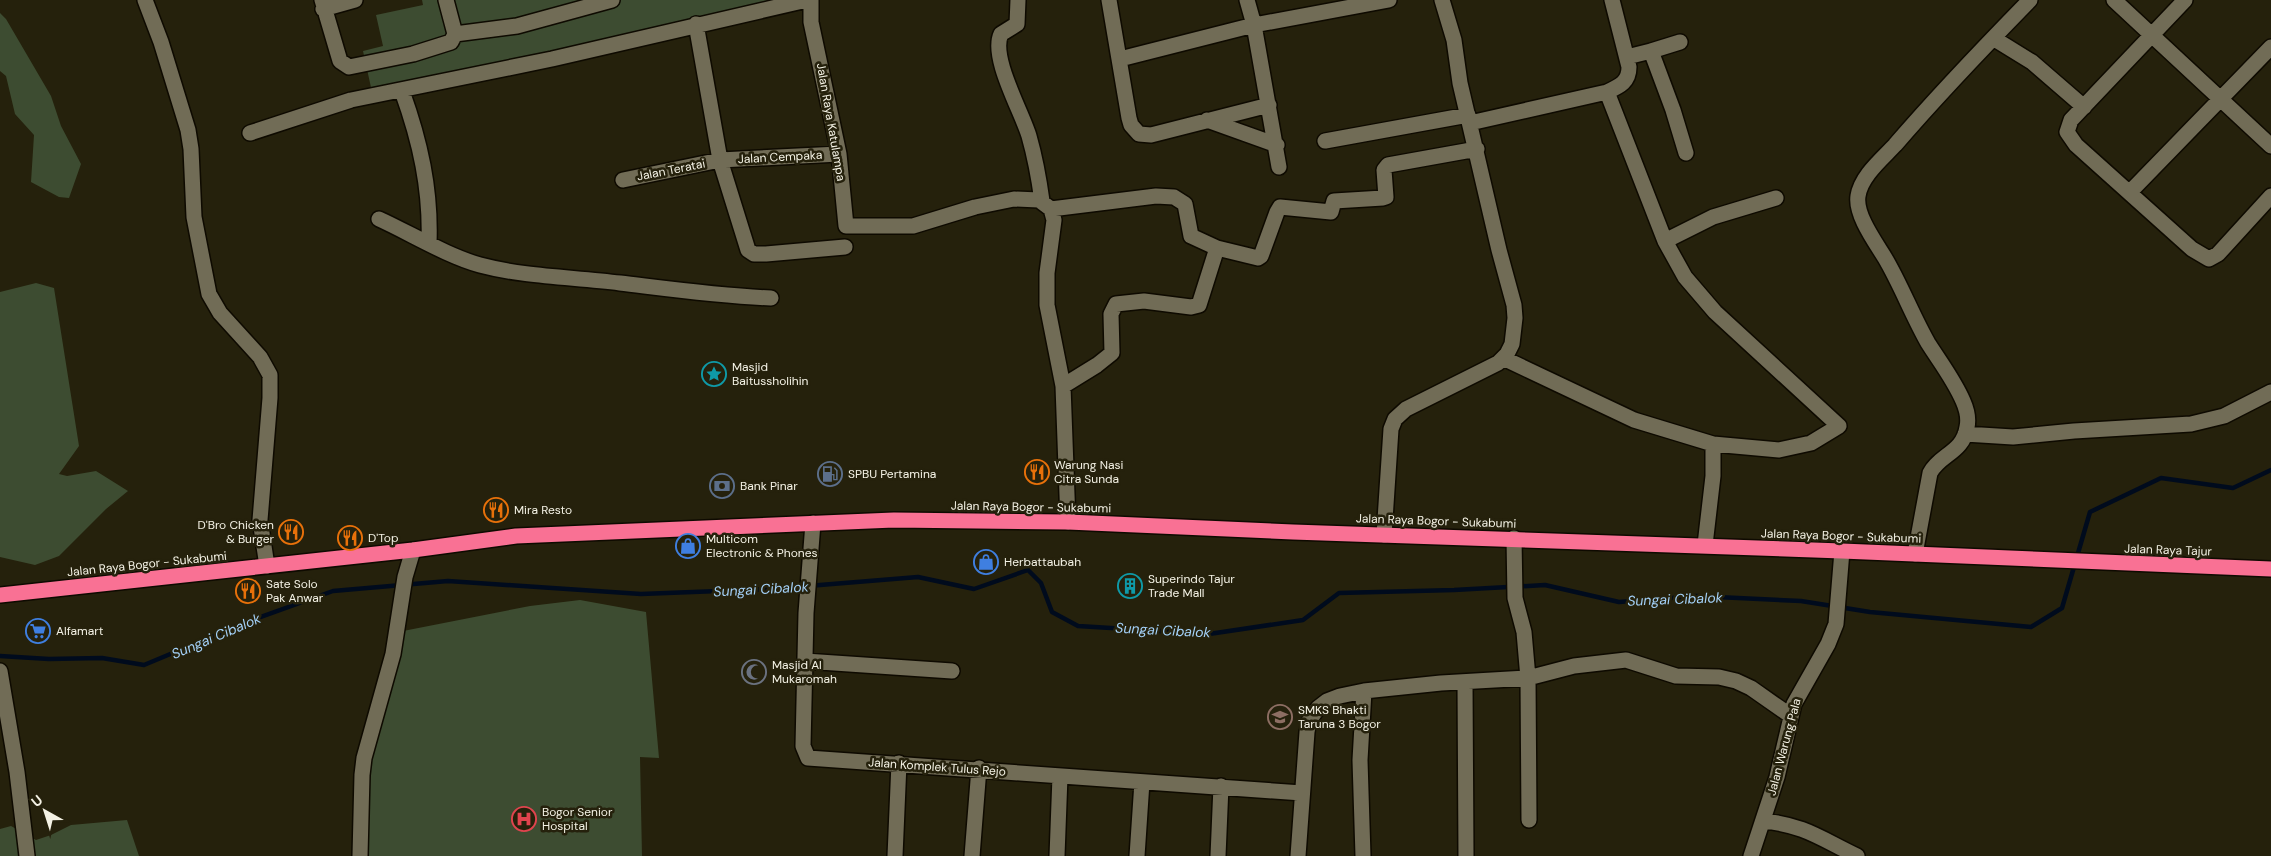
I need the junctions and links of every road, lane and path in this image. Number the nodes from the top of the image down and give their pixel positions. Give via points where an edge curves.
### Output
1 (145, 0) edge
2 (355, 0) edge
3 (446, 0) edge
4 (612, 0) edge
5 (807, 0) edge
6 (811, 0) edge
7 (1018, 0) edge
8 (1109, 0) edge
9 (1247, 0) edge
10 (1389, 0) edge
11 (1442, 0) edge
12 (1612, 0) edge
13 (2030, 0) edge
14 (2114, 0) edge
15 (2185, 0) edge
16 (322, 4) edge
17 (696, 24) junction
18 (1254, 26) junction
19 (455, 34) junction
20 (2151, 35) junction
21 (1993, 38) junction
22 (1680, 42) dead end
23 (2271, 48) edge
24 (1651, 51) junction
25 (1627, 57) junction
26 (1120, 59) junction
27 (402, 91) junction
28 (1607, 92) junction
29 (2222, 100) junction
30 (1269, 105) junction
31 (2084, 107) junction
32 (1469, 119) junction
33 (1207, 120) junction
34 (250, 134) dead end
35 (1326, 141) dead end
36 (1277, 145) junction
37 (2271, 146) edge
38 (1477, 150) junction
39 (1686, 153) dead end
40 (840, 154) junction
41 (720, 160) junction
42 (1279, 167) dead end
43 (623, 180) dead end
44 (2130, 192) junction
45 (2271, 196) edge
46 (1776, 198) dead end
47 (1047, 205) junction
48 (379, 219) dead end
49 (1665, 241) junction
50 (429, 243) junction
51 (845, 247) dead end
52 (1217, 248) junction
53 (771, 298) dead end
54 (1503, 358) junction
55 (1063, 386) junction
56 (2271, 392) edge
57 (1965, 434) junction
58 (1713, 444) junction
59 (1068, 522) junction
60 (813, 523) junction
61 (1384, 535) junction
62 (1514, 538) junction
63 (1706, 545) junction
64 (413, 550) junction
65 (1842, 551) junction
66 (1915, 554) junction
67 (2065, 561) joint
68 (267, 566) junction
69 (2271, 569) edge
70 (0, 595) edge
71 (805, 661) junction
72 (0, 671) edge
73 (952, 671) dead end
74 (1528, 678) junction
75 (1465, 682) junction
76 (1364, 691) junction
77 (1791, 716) junction
78 (899, 763) junction
79 (979, 768) junction
80 (1060, 776) junction
81 (1142, 782) junction
82 (1221, 786) junction
83 (1302, 793) junction
84 (1529, 820) dead end
85 (1763, 821) junction
86 (27, 855) edge
87 (360, 856) edge
88 (895, 856) edge
89 (972, 856) edge
90 (1057, 856) edge
91 (1137, 856) edge
92 (1218, 856) edge
93 (1298, 856) edge
94 (1363, 856) edge
95 (1466, 856) edge
96 (1751, 856) edge
97 (1857, 856) edge

1 - 68 street via 188,130 194,217 209,294 220,313 260,357 270,375 261,512
2 - 16 street
3 - 19 street
4 - 19 street via 517,26
5 - 17 street
6 - 40 street, Jalan Raya Katulampa via 812,28
7 - 47 street via 1018,20 1015,26 1001,34 999,50 1028,134
8 - 26 street
9 - 18 street
10 - 18 street
11 - 32 street via 1454,40
12 - 25 street
13 - 21 street
14 - 20 street
15 - 20 street
16 - 19 street via 339,58 346,66 441,46 451,42
17 - 27 street
17 - 41 street
18 - 26 street
18 - 30 street
20 - 29 street
20 - 31 street
21 - 31 street via 2032,62
21 - 57 street via 1868,176 1858,196 1859,210 1873,238 1963,400 1968,414
22 - 24 street
23 - 29 street
24 - 25 street
24 - 39 street
25 - 28 street via 1628,78
26 - 33 street via 1131,125 1139,134 1151,135
27 - 34 street via 346,102
27 - 50 street via 427,181
28 - 32 street
28 - 49 street
29 - 37 street
29 - 44 street
30 - 33 street
30 - 36 street
31 - 44 street via 2068,126 2071,140
32 - 35 street
32 - 38 street
33 - 36 street
36 - 42 street
38 - 52 street via 1388,165 1384,170 1386,197 1383,198 1334,202 1331,212 1280,207 1258,258
38 - 54 street via 1514,305 1512,344
40 - 41 street, Jalan Cempaka
40 - 47 street, Jalan Raya Katulampa via 845,225 848,227 913,226 998,202 1030,198
41 - 43 street, Jalan Teratai
41 - 51 street via 750,252 766,254
44 - 45 street via 2192,248 2209,259 2218,254
46 - 49 street via 1714,216
47 - 52 street via 1174,197 1185,204 1191,236
47 - 55 street via 1054,220 1047,273 1047,305
48 - 50 street
49 - 58 street via 1685,277 1716,312 1840,426 1811,443 1779,450
50 - 53 street via 479,265 512,271 726,296
52 - 55 street via 1199,304 1191,307 1135,301 1116,304 1111,314 1112,353
54 - 58 street via 1634,420
54 - 61 street via 1406,409 1395,419 1390,441
55 - 59 street
56 - 57 street via 2224,416 2191,424 2012,437
57 - 66 street via 1959,446 1930,473
58 - 63 street
59 - 60 highway, Jalan Raya Bogor - Sukabumi
59 - 61 highway, Jalan Raya Bogor - Sukabumi
60 - 64 highway, Jalan Raya Bogor - Sukabumi via 516,536
60 - 71 street, Jalan Komplek Tulus Rejo
61 - 62 highway, Jalan Raya Bogor - Sukabumi
62 - 63 highway, Jalan Raya Bogor - Sukabumi
62 - 74 street via 1515,598 1524,632
63 - 65 highway, Jalan Raya Bogor - Sukabumi
64 - 68 highway, Jalan Raya Bogor - Sukabumi
64 - 87 street via 405,577 393,654 364,758
65 - 66 highway, Jalan Raya Bogor - Sukabumi
65 - 77 street, Jalan Warung Pala via 1838,614 1828,644 1799,693
66 - 67 highway, Jalan Raya Bogor - Sukabumi
67 - 69 highway, Jalan Raya Tajur
68 - 70 highway, Jalan Raya Bogor - Sukabumi
71 - 73 street
71 - 78 street, Jalan Komplek Tulus Rejo via 805,756
72 - 86 street
74 - 75 street
74 - 77 street via 1574,666 1626,660 1676,676 1719,677 1736,681
74 - 84 street
75 - 76 street
75 - 95 street
76 - 83 street via 1327,701 1313,714 1306,732
76 - 94 street via 1360,760
77 - 85 street, Jalan Warung Pala
78 - 79 street, Jalan Komplek Tulus Rejo
78 - 88 street
79 - 80 street, Jalan Komplek Tulus Rejo
79 - 89 street
80 - 81 street, Jalan Komplek Tulus Rejo
80 - 90 street
81 - 82 street, Jalan Komplek Tulus Rejo
81 - 91 street
82 - 83 street, Jalan Komplek Tulus Rejo
82 - 92 street
83 - 93 street
85 - 96 street, Jalan Warung Pala
85 - 97 street via 1796,826

